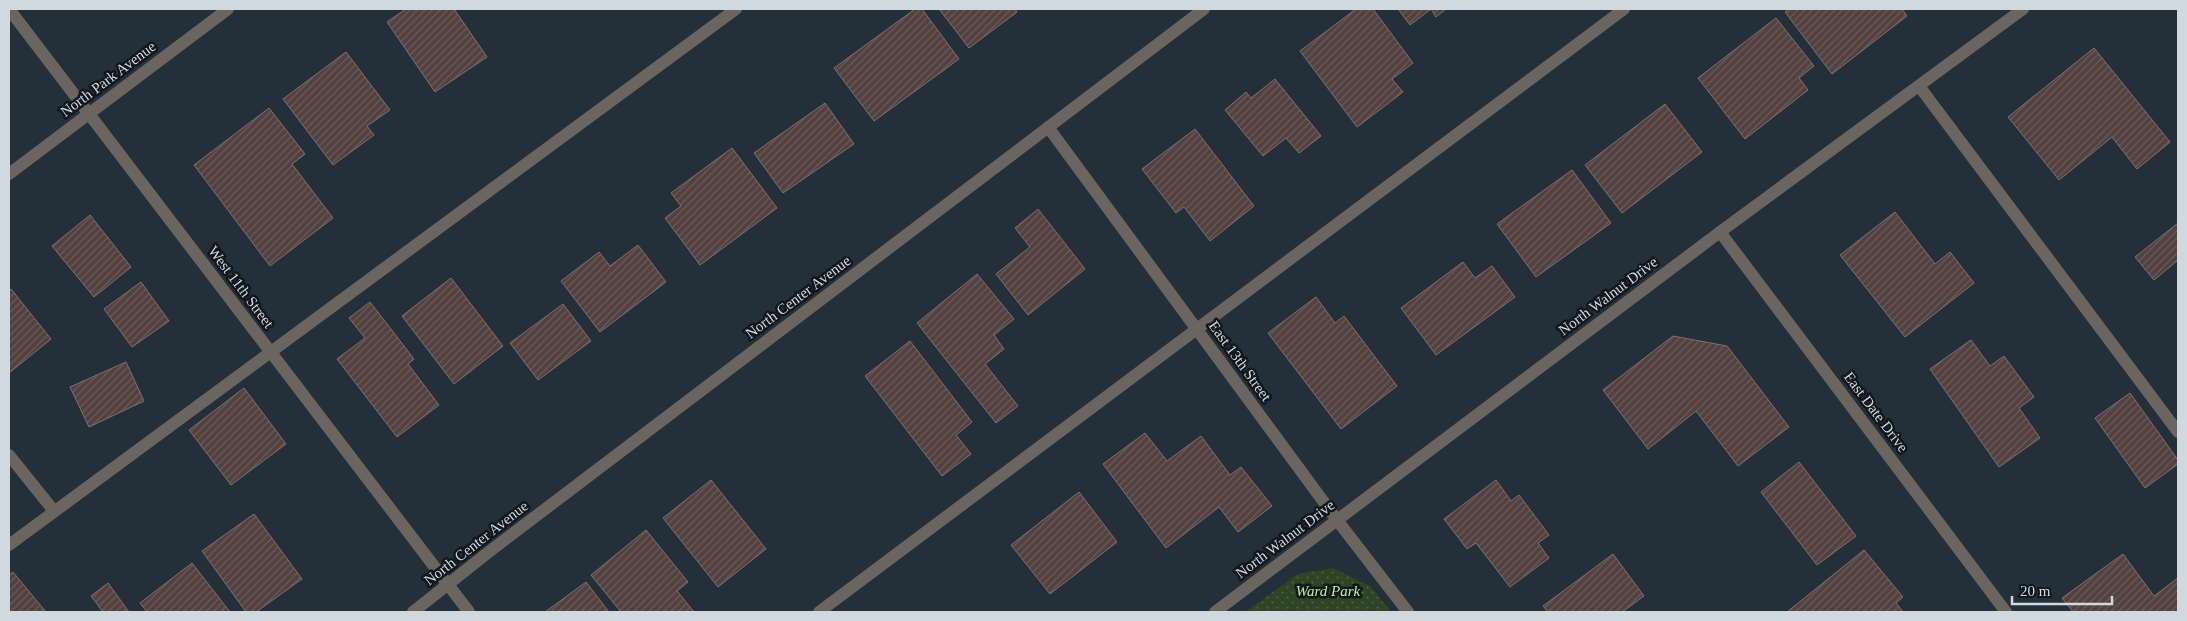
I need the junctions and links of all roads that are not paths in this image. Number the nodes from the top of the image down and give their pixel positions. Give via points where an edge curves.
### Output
1 (9, 9) edge
2 (228, 9) edge
3 (736, 9) edge
4 (1624, 9) edge
5 (2023, 9) edge
6 (1197, 11) edge
7 (1919, 86) junction
8 (89, 114) junction
9 (1048, 127) junction
10 (9, 174) edge
11 (1720, 232) junction
12 (1197, 329) junction
13 (270, 351) junction
14 (2178, 432) edge
15 (9, 455) edge
16 (54, 512) junction
17 (1337, 520) junction
18 (9, 545) edge
19 (448, 585) junction
20 (2001, 611) edge
21 (414, 612) edge
22 (469, 612) edge
23 (819, 612) edge
24 (1215, 612) edge
25 (1408, 612) edge

1 - 8 street, West 11th Street
2 - 8 street, North Park Avenue
3 - 13 street
4 - 12 street
5 - 7 street, North Walnut Drive
6 - 9 street, North Center Avenue
7 - 11 street, North Walnut Drive
7 - 14 street
8 - 10 street, North Park Avenue
8 - 13 street, West 11th Street
9 - 12 street, East 13th Street
9 - 19 street, North Center Avenue
11 - 17 street, North Walnut Drive
11 - 20 street, East Date Drive
12 - 17 street, East 13th Street
12 - 23 street
13 - 16 street
13 - 19 street, West 11th Street
15 - 16 street
16 - 18 street
17 - 24 street, North Walnut Drive
17 - 25 street, East 13th Street
19 - 21 street, North Center Avenue
19 - 22 street, West 11th Street

